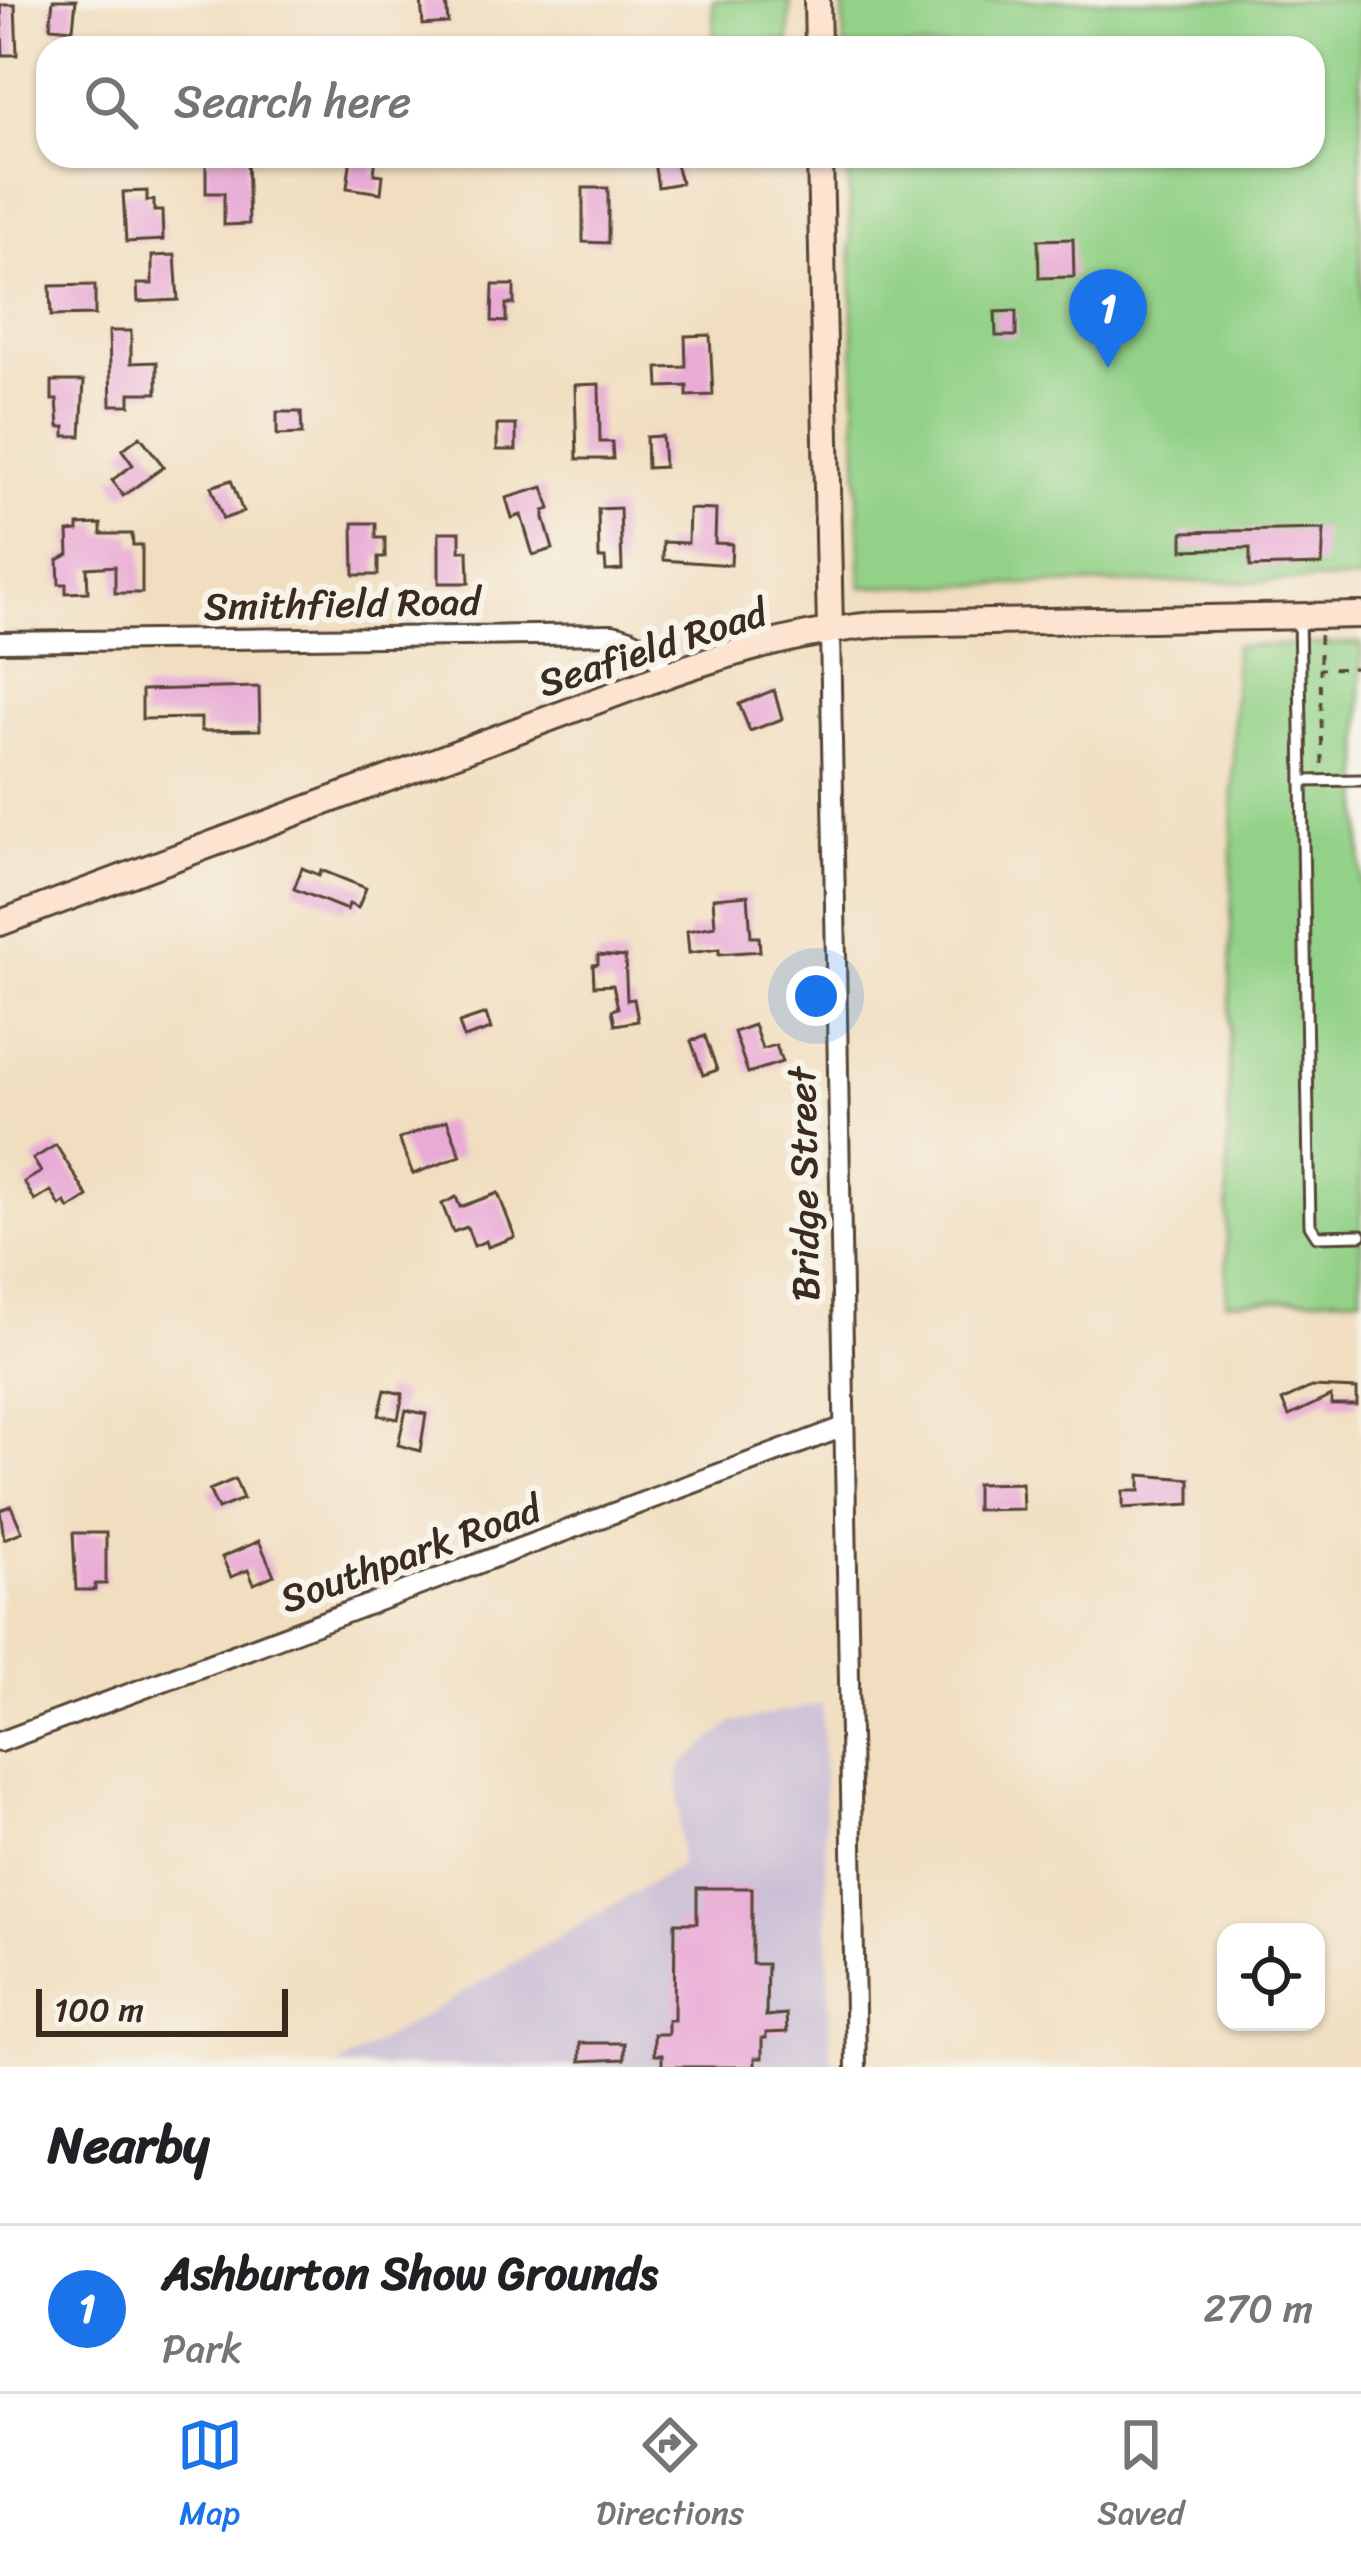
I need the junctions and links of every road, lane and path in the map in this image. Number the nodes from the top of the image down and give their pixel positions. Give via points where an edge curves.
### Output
1 (817, 0) edge
2 (818, 36) edge
3 (820, 168) edge
4 (1361, 615) edge
5 (1310, 616) junction
6 (830, 630) junction
7 (0, 642) edge
8 (1361, 668) edge
9 (1320, 669) junction
10 (669, 674) junction
11 (1323, 780) junction
12 (1361, 780) edge
13 (1302, 781) junction
14 (0, 923) edge
15 (1361, 1235) edge
16 (844, 1427) junction
17 (0, 1742) edge
18 (856, 2067) edge

1 - 2 street
3 - 6 street, Bridge Street
4 - 5 street, Seafield Road
5 - 6 street, Seafield Road
5 - 9 path
5 - 13 lane
6 - 10 street, Seafield Road
6 - 16 street, Bridge Street
7 - 10 street, Smithfield Road via 612,634 650,650
8 - 9 path
9 - 11 path
10 - 14 street, Seafield Road
11 - 12 lane
11 - 13 lane
13 - 15 lane via 1310,1225 1317,1236
16 - 17 street, Southpark Road
16 - 18 street, Bridge Street

